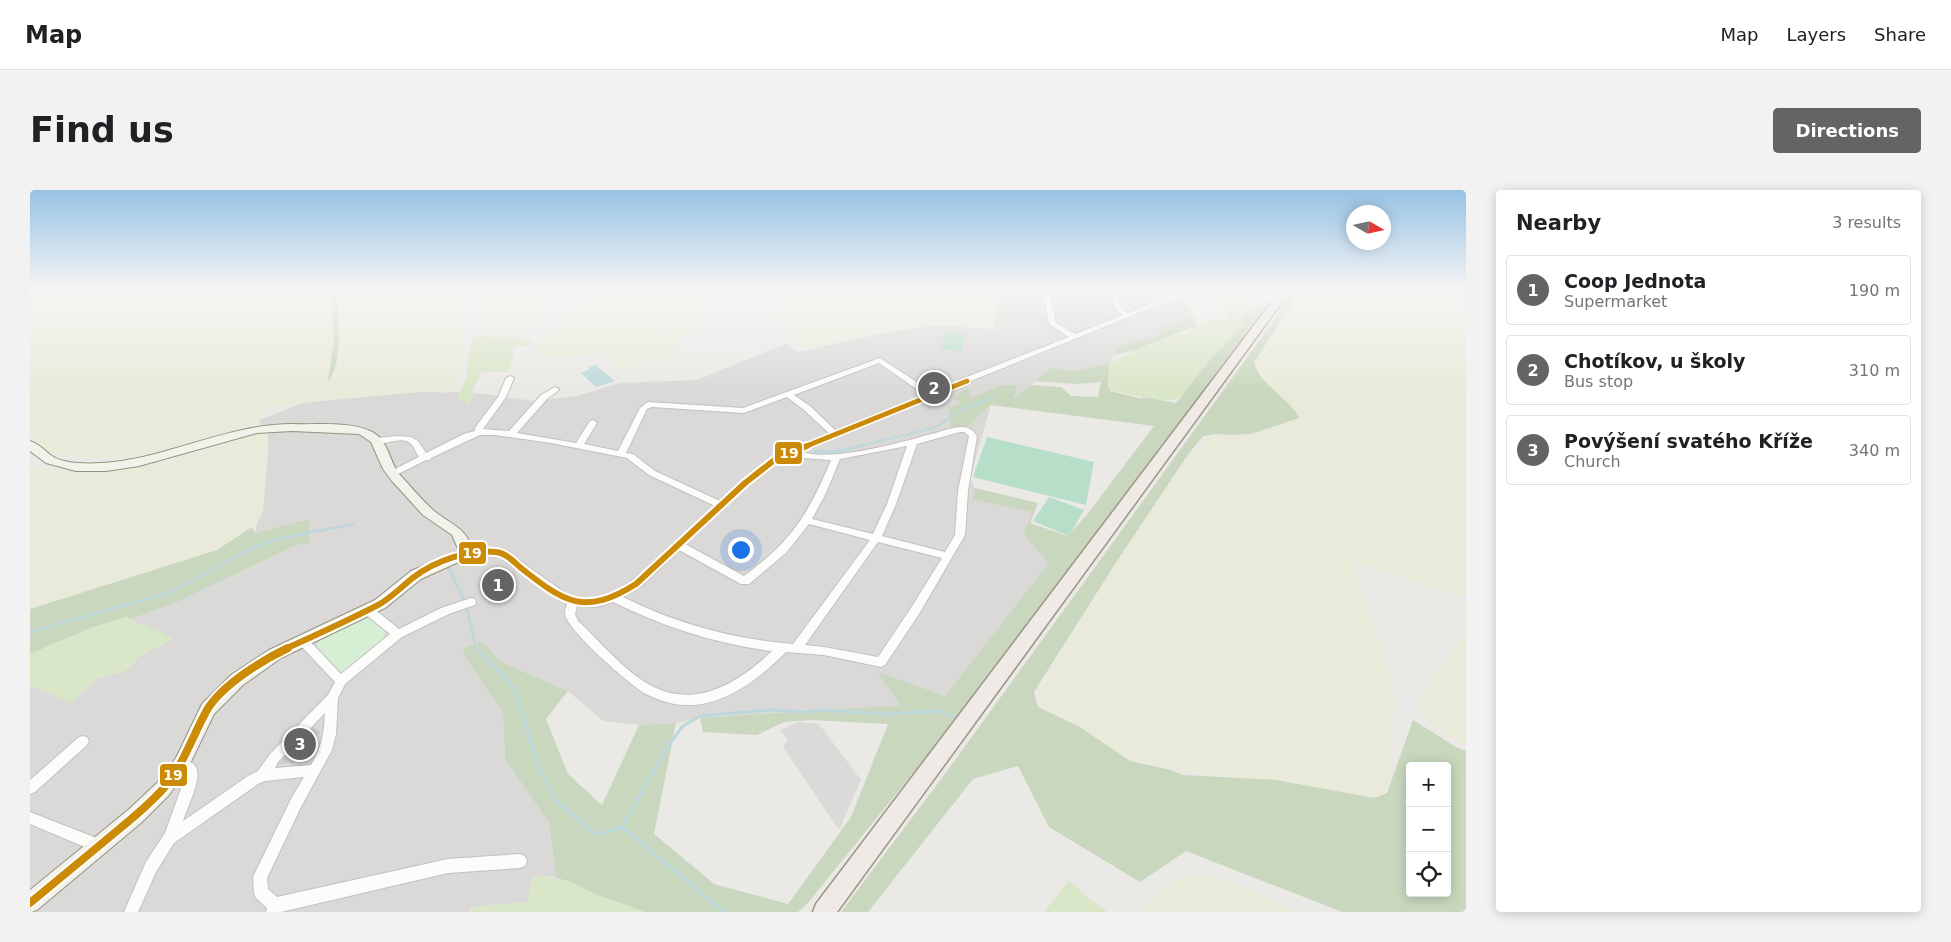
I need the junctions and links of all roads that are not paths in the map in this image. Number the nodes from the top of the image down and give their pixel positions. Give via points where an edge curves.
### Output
1 (1054, 325) edge
2 (1106, 325) edge
3 (1260, 325) edge
4 (1075, 337) junction
5 (510, 378) dead end
6 (555, 389) dead end
7 (788, 394) junction
8 (932, 395) junction
9 (594, 423) dead end
10 (479, 432) junction
11 (835, 434) junction
12 (510, 435) junction
13 (377, 441) junction
14 (913, 442) junction
15 (30, 445) edge
16 (579, 445) junction
17 (793, 451) junction
18 (621, 454) junction
19 (427, 458) junction
20 (836, 458) junction
21 (392, 474) junction
22 (721, 505) junction
23 (805, 520) junction
24 (876, 538) junction
25 (679, 545) junction
26 (948, 556) junction
27 (454, 557) junction
28 (615, 598) junction
29 (573, 602) junction
30 (467, 604) dead end
31 (368, 611) junction
32 (398, 634) junction
33 (302, 640) junction
34 (783, 648) junction
35 (796, 649) junction
36 (341, 681) junction
37 (332, 698) junction
38 (83, 741) dead end
39 (182, 762) junction
40 (314, 770) junction
41 (263, 775) junction
42 (30, 788) edge
43 (30, 818) edge
44 (169, 838) junction
45 (99, 846) junction
46 (520, 861) dead end
47 (30, 903) edge
48 (274, 908) edge
49 (131, 912) edge
50 (824, 912) edge

1 - 4 street
2 - 4 street
3 - 50 main road
4 - 8 street
5 - 10 street via 502,397
6 - 12 street
7 - 8 street via 880,360
7 - 11 street
7 - 18 street via 744,411 648,404
8 - 11 street
9 - 16 street
10 - 12 street
10 - 19 street
11 - 17 street
12 - 16 street
13 - 15 street via 354,430 273,428 139,462 99,466 65,466 39,456
13 - 19 street via 409,439 415,442 420,455
13 - 21 street
14 - 20 street
14 - 24 street
14 - 26 street via 960,429 973,436 963,490 960,535
16 - 18 street
17 - 20 street via 803,457
17 - 22 street via 764,467
18 - 22 street via 633,457 652,472
19 - 21 street
20 - 23 street
21 - 27 street via 428,512 460,534 465,544
22 - 25 street
23 - 24 street
23 - 25 street via 787,545 745,581
24 - 26 street
24 - 35 street
25 - 28 street via 636,584
26 - 35 street via 881,662
27 - 29 street via 494,551 502,553 555,594
27 - 31 street via 416,575
28 - 29 street via 598,603
28 - 34 street via 662,621 706,635 756,646
29 - 34 street via 570,614 574,623 632,678 672,700 716,696 755,672
30 - 32 street
31 - 32 street
31 - 33 street
32 - 36 street
33 - 36 street
33 - 39 street via 267,659 217,698 204,716
34 - 35 street
36 - 37 street
37 - 40 street via 330,734 326,750
37 - 41 street via 274,758
38 - 42 street
39 - 44 street via 190,771 189,786
39 - 45 street via 150,803
40 - 41 street
40 - 48 street via 260,877 261,893
41 - 44 street
43 - 45 street
44 - 49 street via 151,867
45 - 47 street
46 - 48 street via 448,866

